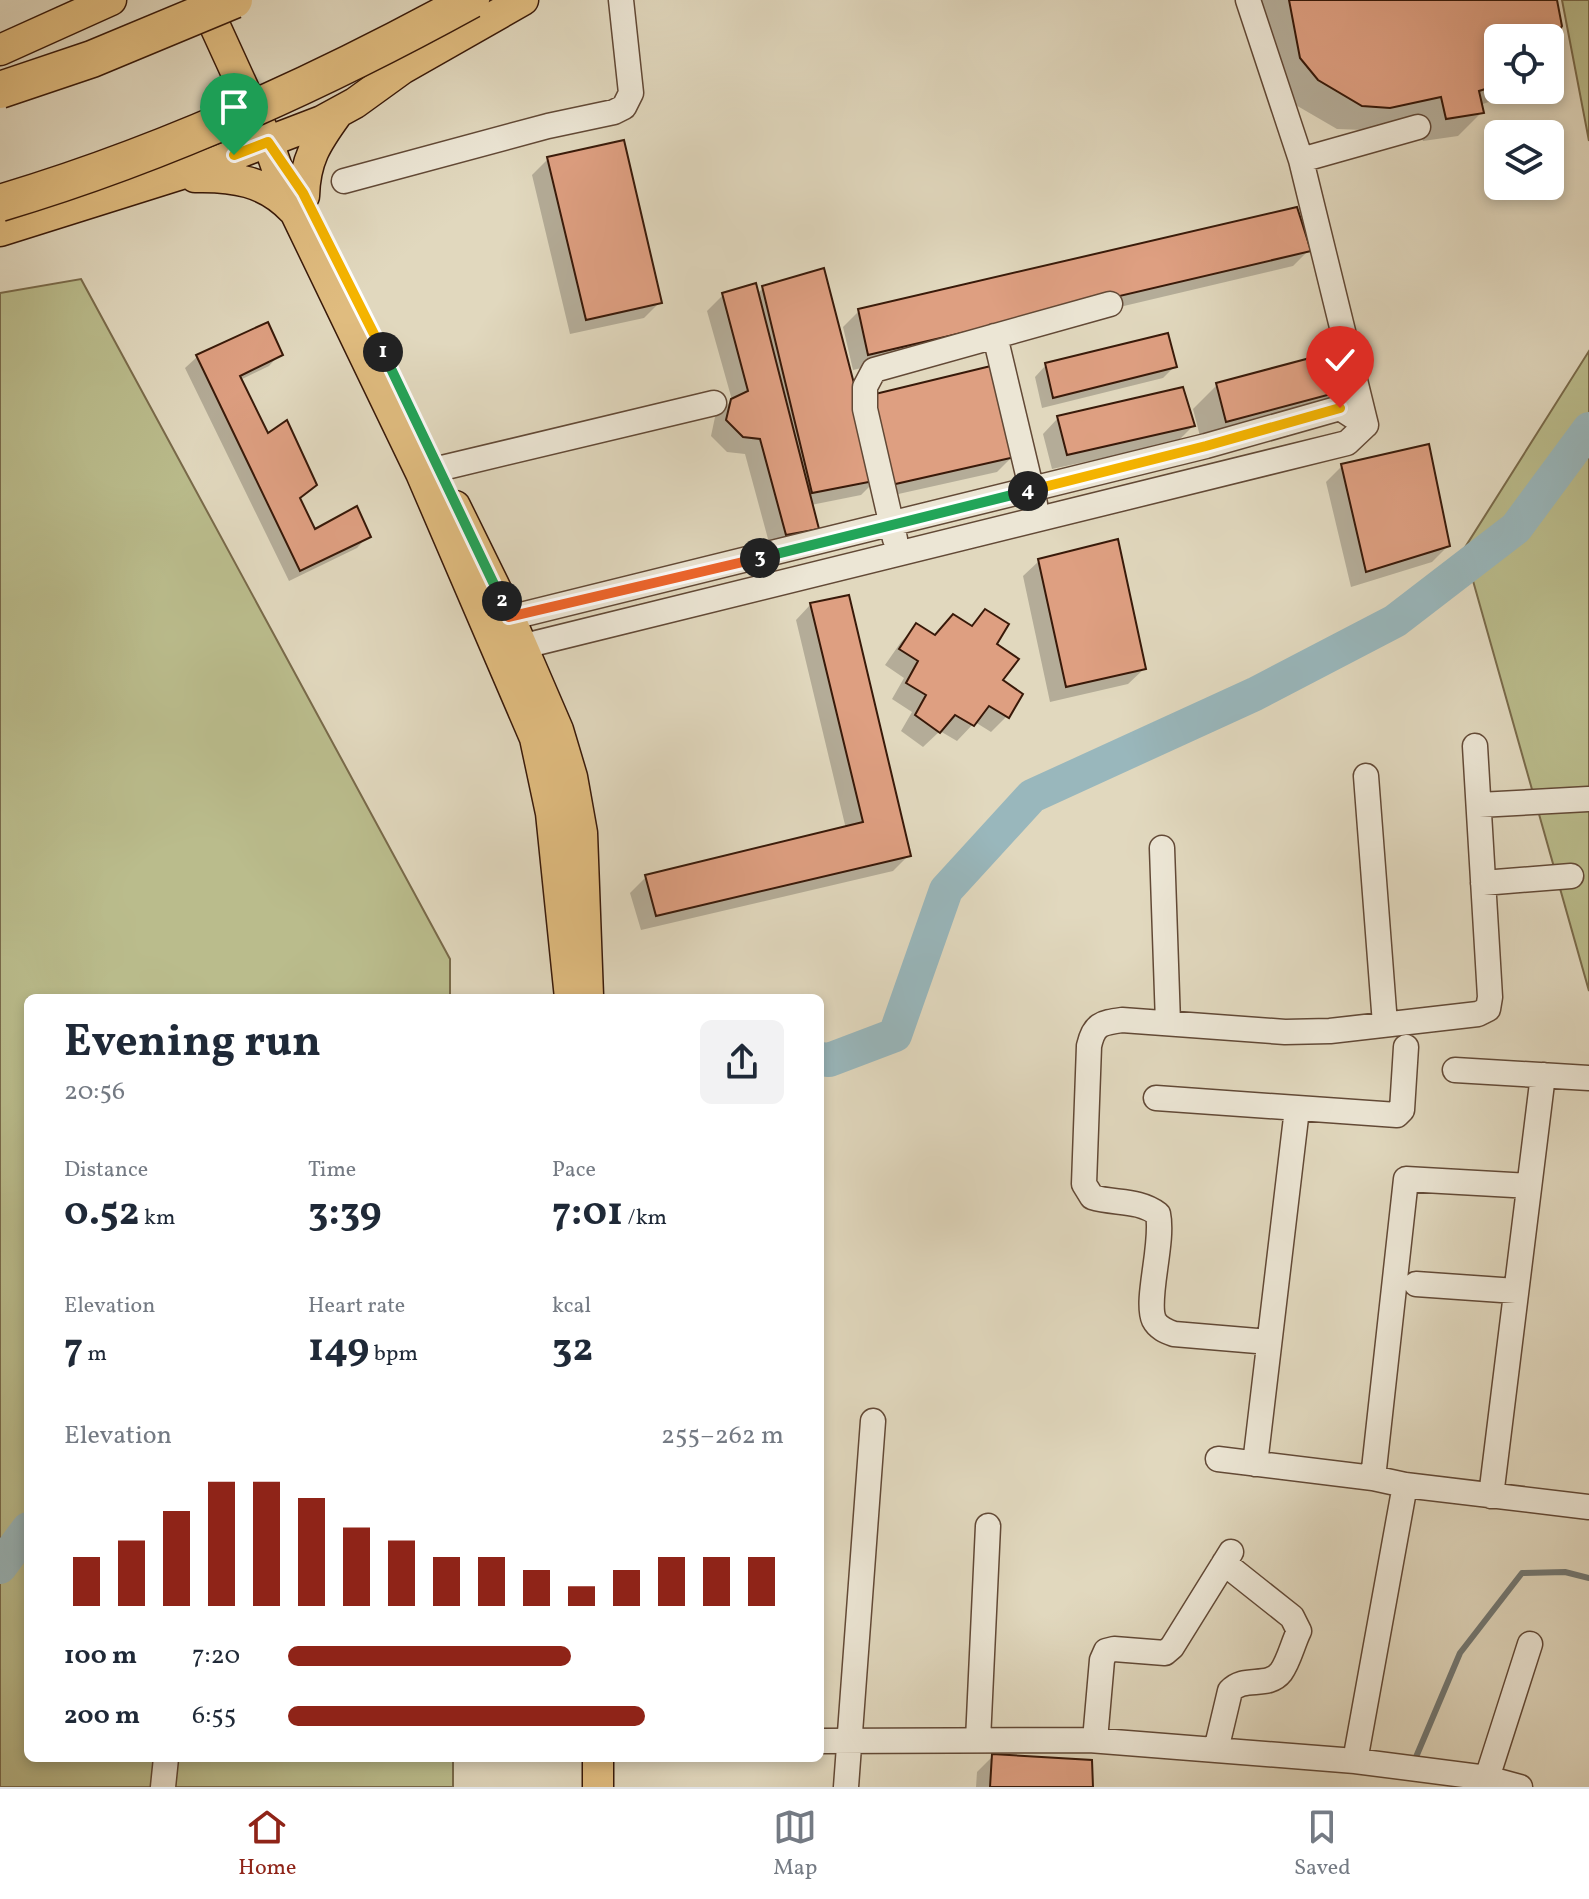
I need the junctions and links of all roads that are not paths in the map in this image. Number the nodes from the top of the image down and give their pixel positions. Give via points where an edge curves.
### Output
1 (111, 0) edge
2 (203, 0) edge
3 (234, 0) edge
4 (471, 0) edge
5 (523, 0) edge
6 (621, 0) edge
7 (1248, 0) edge
8 (0, 50) edge
9 (0, 90) edge
10 (337, 114) junction
11 (1418, 127) dead end
12 (268, 142) junction
13 (1301, 160) junction
14 (173, 178) junction
15 (344, 181) dead end
16 (0, 203) edge
17 (300, 205) junction
18 (0, 231) edge
19 (1110, 304) dead end
20 (995, 336) junction
21 (714, 403) dead end
22 (1366, 425) junction
23 (429, 471) junction
24 (1032, 490) junction
25 (1039, 518) junction
26 (891, 525) junction
27 (898, 553) junction
28 (497, 620) junction
29 (509, 650) junction
30 (1475, 746) dead end
31 (1366, 776) dead end
32 (1588, 799) edge
33 (1479, 805) junction
34 (1162, 848) dead end
35 (1571, 876) dead end
36 (1483, 883) junction
37 (570, 994) edge
38 (588, 994) edge
39 (1168, 1023) junction
40 (1385, 1024) junction
41 (1406, 1047) dead end
42 (1455, 1070) dead end
43 (1543, 1075) junction
44 (1589, 1078) edge
45 (1156, 1098) dead end
46 (1297, 1109) junction
47 (1529, 1186) junction
48 (1416, 1284) dead end
49 (1516, 1291) junction
50 (1269, 1342) junction
51 (873, 1421) dead end
52 (1218, 1459) dead end
53 (1255, 1464) junction
54 (1373, 1478) junction
55 (1405, 1485) junction
56 (1491, 1496) junction
57 (1589, 1507) edge
58 (988, 1526) dead end
59 (1530, 1644) dead end
60 (978, 1740) junction
61 (1095, 1740) junction
62 (824, 1741) edge
63 (850, 1741) junction
64 (1216, 1750) junction
65 (1355, 1761) junction
66 (166, 1762) edge
67 (582, 1762) edge
68 (598, 1762) edge
69 (1487, 1778) junction
70 (163, 1787) edge
71 (582, 1787) edge
72 (598, 1787) edge
73 (846, 1787) edge
74 (1520, 1787) edge

1 - 8 main road
2 - 12 main road
3 - 9 highway, bridge via 92,59
4 - 16 highway, bridge via 208,130
5 - 10 main road via 402,69
6 - 15 street via 631,93 624,107
7 - 13 street
10 - 12 main road
10 - 17 main road via 308,162
11 - 13 street
12 - 14 main road
12 - 17 main road via 275,165
13 - 22 street
14 - 17 main road via 226,177 254,183
14 - 18 main road
17 - 23 main road
19 - 20 street
20 - 24 street
20 - 26 street via 874,370 865,387 865,409
21 - 23 street
22 - 24 street via 1340,408
22 - 25 street via 1347,443
23 - 28 main road
24 - 25 street
24 - 26 street
25 - 27 street
26 - 27 street
26 - 28 street
27 - 29 street
28 - 29 main road
29 - 37 main road via 545,778
29 - 38 main road via 558,730 578,803
30 - 33 street
31 - 40 street
32 - 33 street
33 - 36 street
34 - 39 street
35 - 36 street
36 - 40 street via 1488,1009
39 - 40 street via 1285,1032
39 - 50 street via 1122,1020 1103,1023 1092,1032 1084,1184 1092,1197 1145,1204 1158,1214 1152,1307 1163,1330
41 - 46 street via 1402,1110 1397,1115
42 - 43 street
43 - 44 street
43 - 47 street
45 - 46 street
46 - 50 street
47 - 49 street
47 - 54 street via 1406,1179
48 - 49 street
49 - 56 street
50 - 53 street
51 - 63 street
52 - 53 street
53 - 54 street
54 - 55 street
55 - 56 street
55 - 65 street
56 - 57 street
58 - 60 street
59 - 69 street
60 - 61 street
60 - 63 street
61 - 64 street
61 - 64 street via 1106,1651 1165,1653 1228,1557 1292,1617 1299,1631 1282,1671 1273,1679 1246,1681 1230,1691
62 - 63 street
63 - 73 street
64 - 65 street
65 - 69 street
66 - 70 street
67 - 71 main road
68 - 72 main road
69 - 74 street

